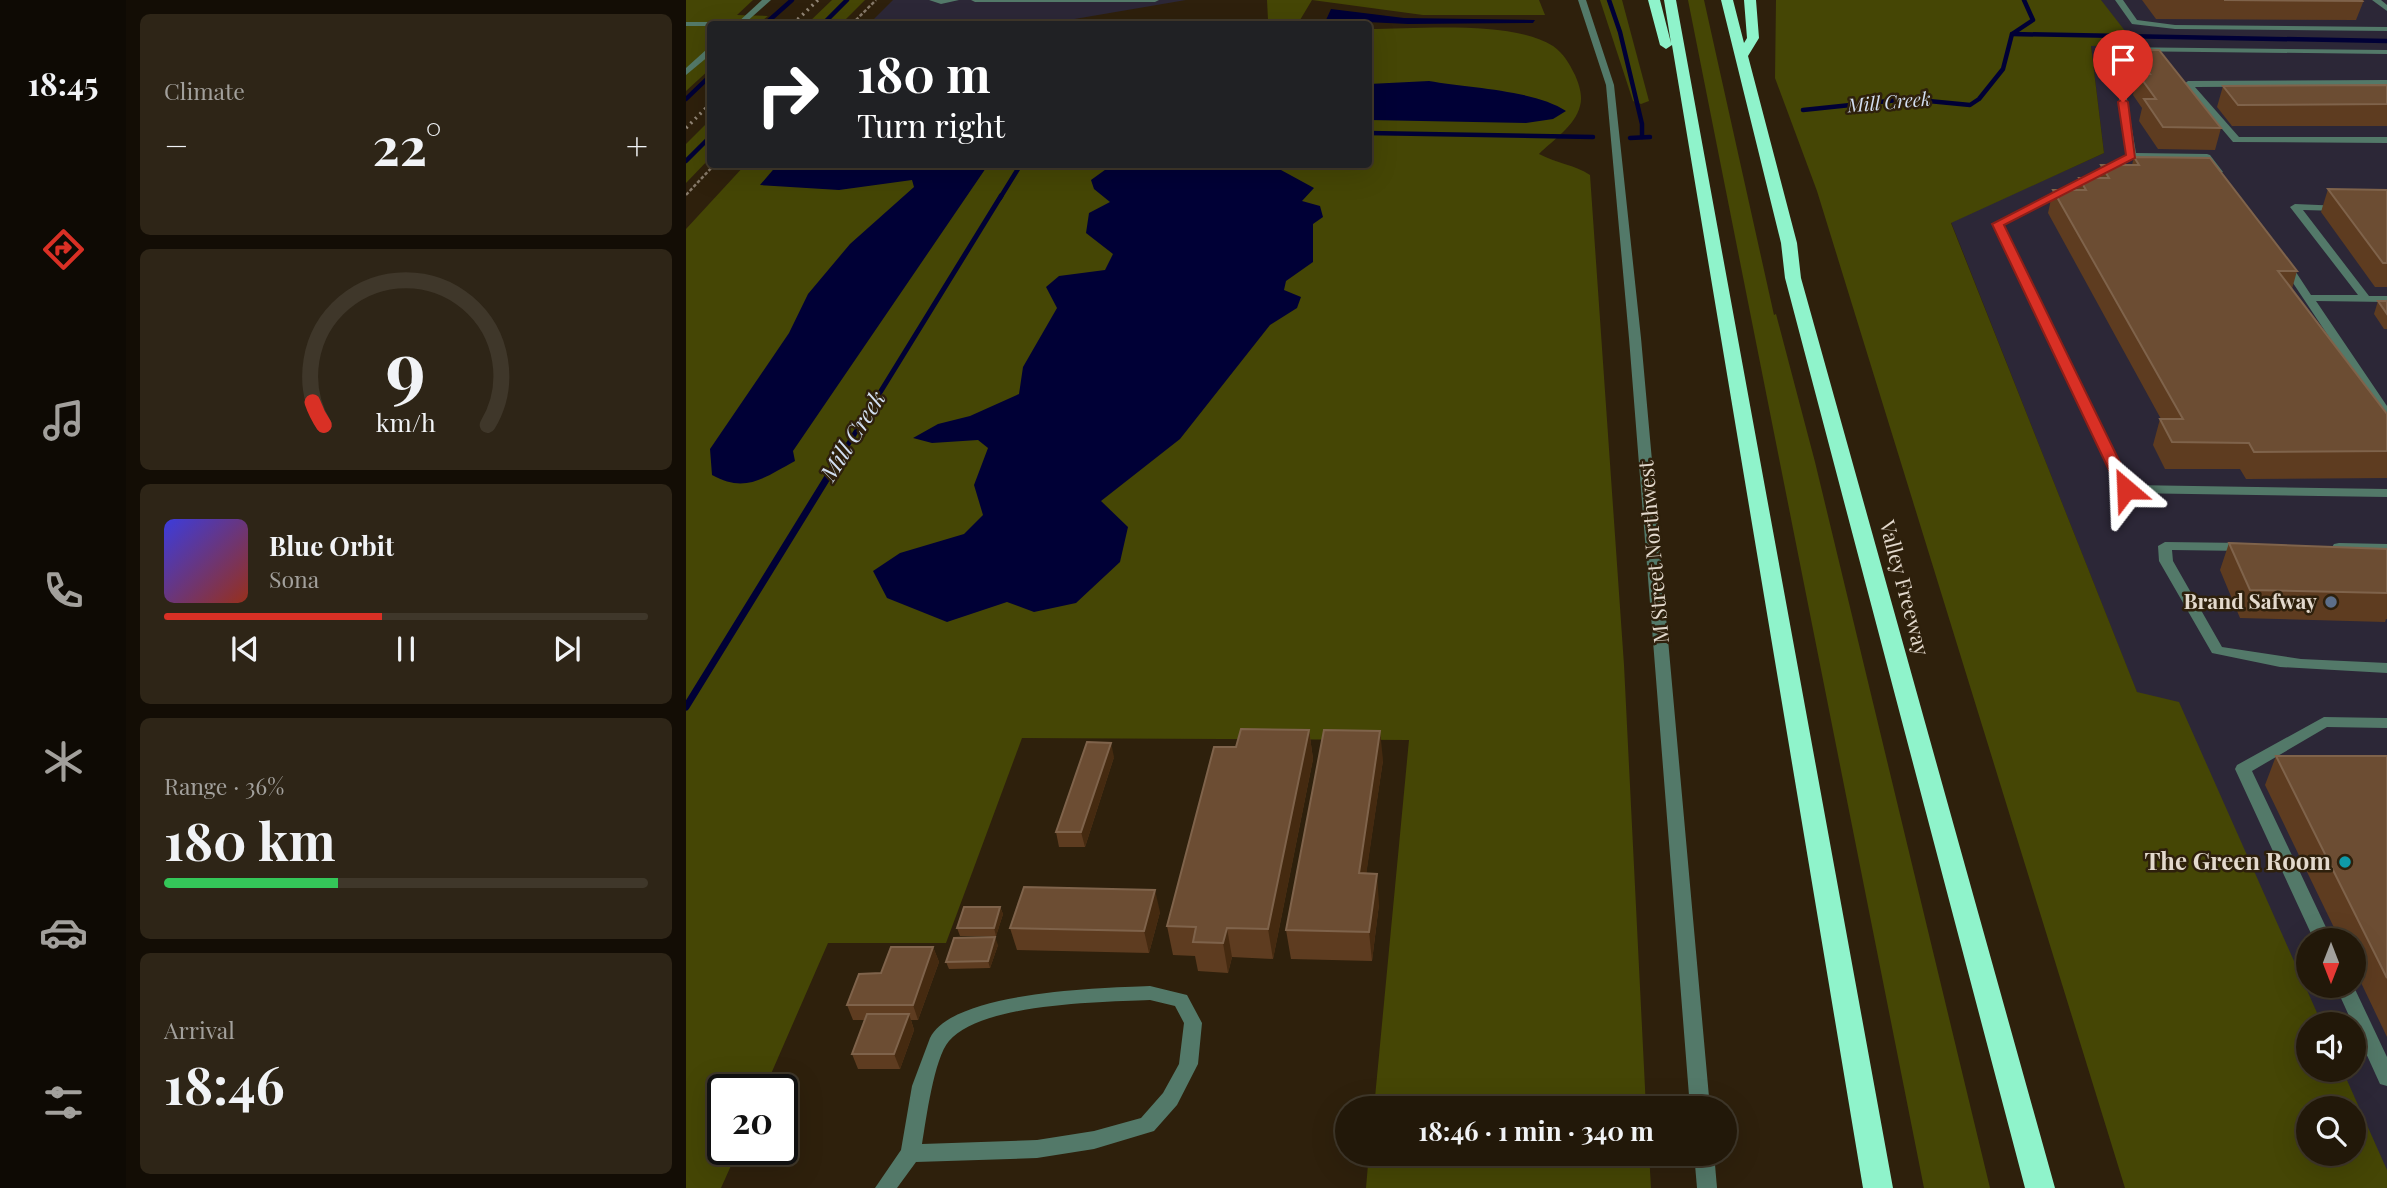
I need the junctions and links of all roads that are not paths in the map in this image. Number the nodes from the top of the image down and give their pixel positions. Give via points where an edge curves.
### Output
1 (767, 0) edge
2 (933, 0) edge
3 (955, 0) edge
4 (975, 0) edge
5 (1155, 0) edge
6 (1582, 0) edge
7 (1654, 0) edge
8 (1671, 0) edge
9 (1727, 0) edge
10 (1750, 0) edge
11 (2119, 0) edge
12 (2376, 0) edge
13 (2387, 9) edge
14 (743, 21) edge
15 (707, 24) edge
16 (688, 25) edge
17 (2387, 29) edge
18 (2387, 52) edge
19 (707, 54) edge
20 (1741, 57) junction
21 (686, 72) edge
22 (2387, 83) edge
23 (2387, 140) edge
24 (2132, 156) junction
25 (2222, 178) edge
26 (1702, 184) junction
27 (2348, 208) edge
28 (2278, 254) edge
29 (2309, 298) junction
30 (2366, 299) junction
31 (2387, 299) edge
32 (2387, 415) edge
33 (2387, 493) edge
34 (2262, 547) edge
35 (2318, 547) edge
36 (2387, 548) edge
37 (2387, 668) edge
38 (2387, 723) edge
39 (2317, 928) edge
40 (2350, 998) edge
41 (2387, 1078) edge
42 (1699, 1096) edge
43 (911, 1153) junction
44 (1705, 1166) edge
45 (885, 1188) edge
46 (1707, 1188) edge
47 (1878, 1188) edge
48 (2040, 1188) edge

1 - 14 street
2 - 3 street
4 - 5 street
6 - 42 street, M Street Northwest via 1610,85
7 - 26 highway
8 - 26 highway
9 - 20 highway, Valley Freeway
10 - 20 highway via 1753,38
11 - 17 street via 2135,22 2175,27
12 - 13 street
15 - 16 street
18 - 24 street via 2115,49
19 - 21 street
20 - 48 highway, Valley Freeway via 1789,243 1793,278
22 - 23 street via 2188,84 2236,140
24 - 25 street via 2207,157
24 - 33 street via 1998,224 2126,489
26 - 47 highway
27 - 30 street via 2295,207
28 - 29 street
29 - 30 street
29 - 32 street
30 - 31 street
34 - 37 street via 2165,546 2166,561 2217,650 2306,666
35 - 36 street
38 - 39 street via 2323,722 2243,769
40 - 41 street
43 - 43 street via 1037,1149 1147,1125 1170,1099 1188,1064 1193,1023 1181,1000 1150,993 1075,996 1003,1007 956,1023 939,1038 922,1086
43 - 45 street
44 - 46 street

